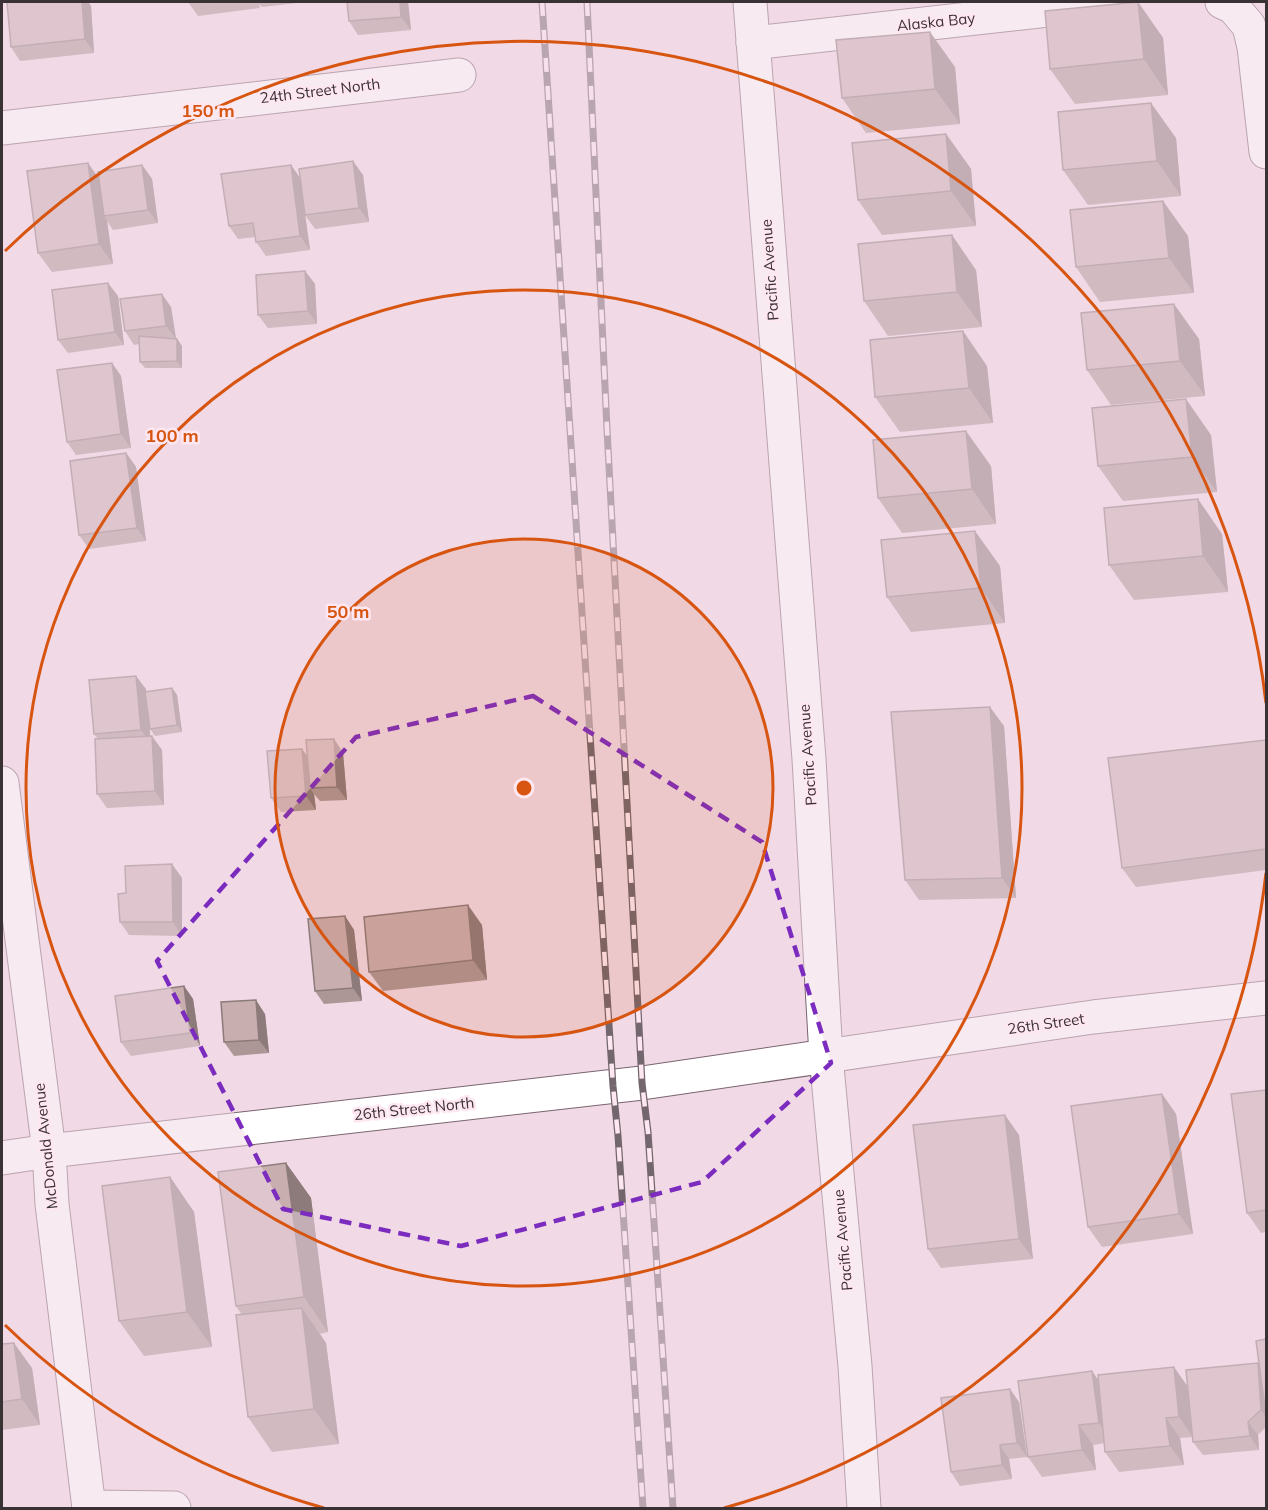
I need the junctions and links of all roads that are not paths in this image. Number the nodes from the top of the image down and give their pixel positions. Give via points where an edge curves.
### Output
1 (750, 2) edge
2 (1120, 2) edge
3 (1222, 2) edge
4 (753, 43) junction
5 (459, 75) dead end
6 (2, 128) edge
7 (1266, 152) edge
8 (2, 783) edge
9 (1266, 998) edge
10 (826, 1056) junction
11 (49, 1151) junction
12 (2, 1158) edge
13 (89, 1508) edge
14 (174, 1509) edge
15 (864, 1509) edge

1 - 4 street, Pacific Avenue
2 - 4 street, Alaska Bay
3 - 7 street via 1233,7 1249,26
4 - 10 street, Pacific Avenue via 809,759
5 - 6 street, 24th Street North
8 - 11 street, McDonald Avenue
9 - 10 street, 26th Street via 1093,1017
10 - 11 street, 26th Street North via 642,1083
10 - 15 street, Pacific Avenue
11 - 12 street, 26th Street North
11 - 13 street, McDonald Avenue
13 - 14 street

